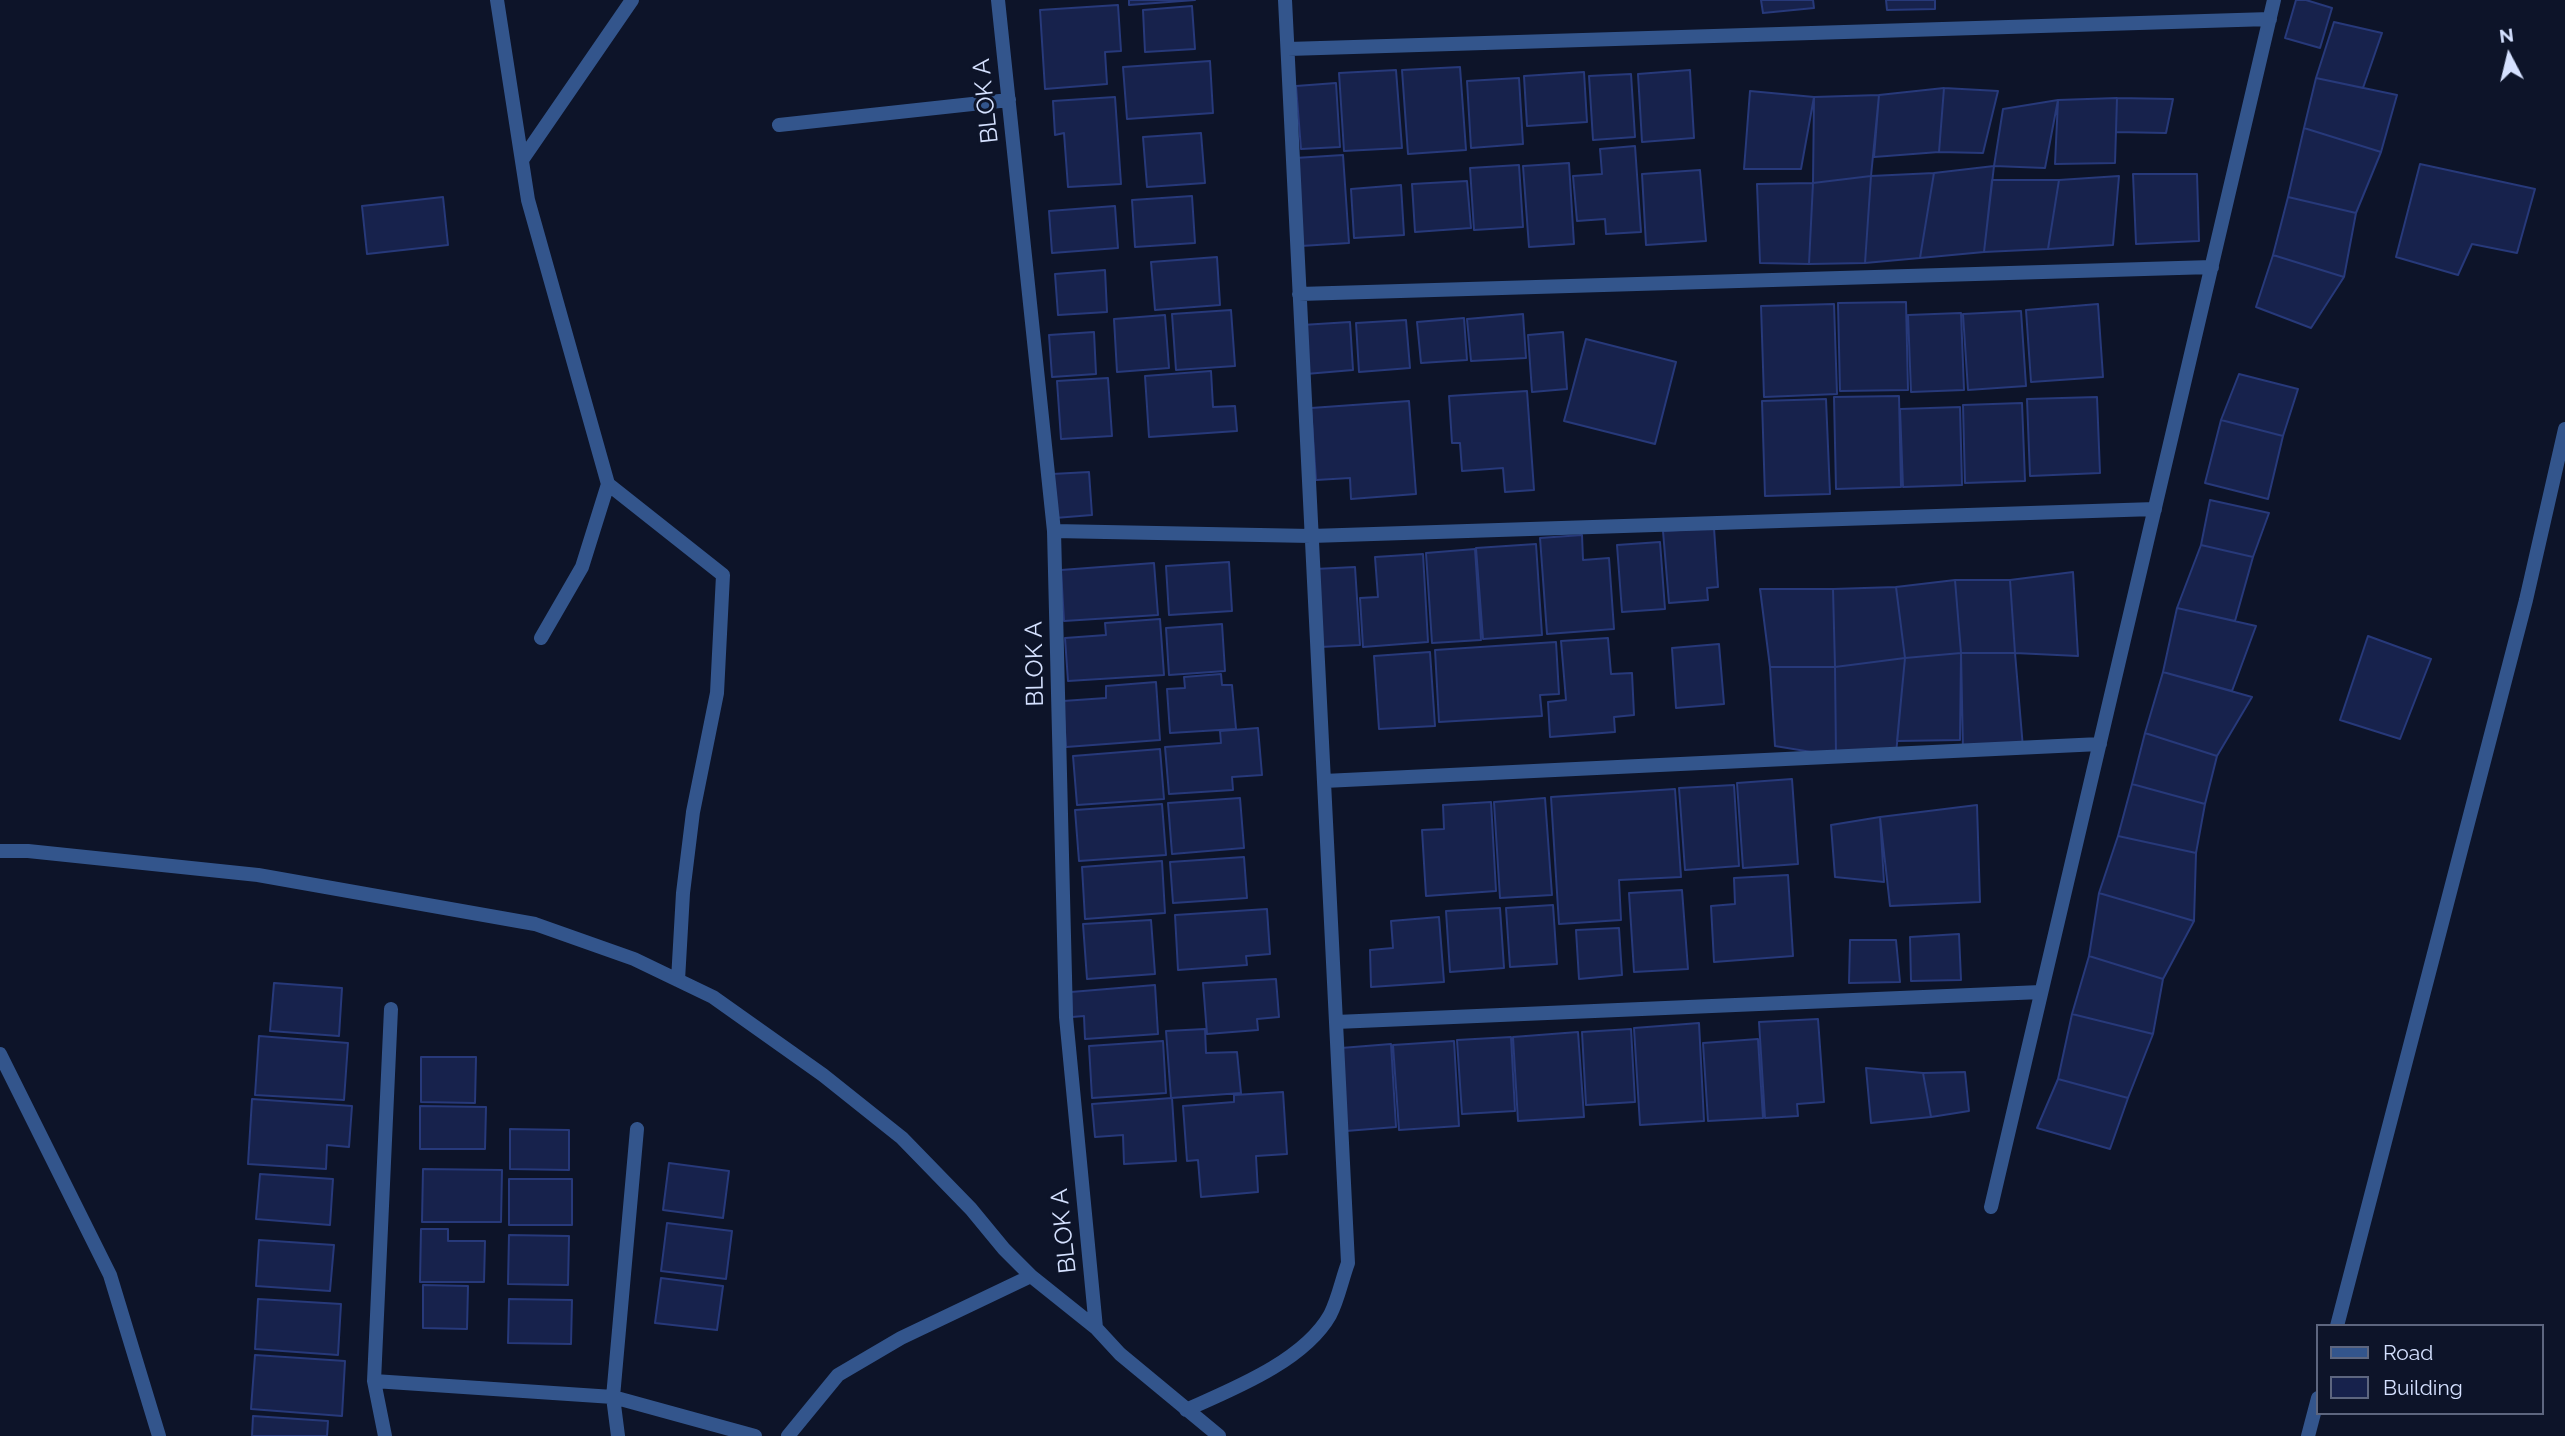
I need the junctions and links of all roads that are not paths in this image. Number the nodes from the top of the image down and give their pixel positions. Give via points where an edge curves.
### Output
1 (497, 0) edge
2 (632, 0) edge
3 (998, 0) edge
4 (1285, 0) edge
5 (2274, 0) edge
6 (2270, 19) junction
7 (1288, 49) junction
8 (1009, 100) junction
9 (779, 125) dead end
10 (522, 160) junction
11 (2212, 267) junction
12 (1299, 294) junction
13 (2565, 429) edge
14 (608, 484) junction
15 (2155, 509) junction
16 (1054, 531) junction
17 (1311, 536) junction
18 (541, 638) dead end
19 (2100, 744) junction
20 (1324, 781) junction
21 (0, 851) edge
22 (678, 980) junction
23 (2041, 992) junction
24 (391, 1009) dead end
25 (1336, 1022) junction
26 (0, 1055) edge
27 (637, 1129) dead end
28 (1991, 1207) dead end
29 (1031, 1276) junction
30 (2338, 1324) edge
31 (1096, 1328) junction
32 (374, 1381) junction
33 (613, 1397) junction
34 (2316, 1406) edge
35 (1186, 1410) junction
36 (159, 1436) edge
37 (385, 1436) edge
38 (618, 1436) edge
39 (755, 1436) edge
40 (788, 1436) edge
41 (1219, 1436) edge
42 (2308, 1436) edge

1 - 10 street
2 - 10 street
3 - 8 street, BLOK A
4 - 7 street
5 - 6 street
6 - 7 street
6 - 11 street
7 - 12 street
8 - 9 street
8 - 16 street, BLOK A
10 - 14 street via 528,200
11 - 12 street
11 - 15 street
12 - 17 street
13 - 30 street via 2526,600
14 - 18 street via 582,567
14 - 22 street via 723,575 717,693 693,812
15 - 17 street
15 - 19 street
16 - 17 street
16 - 31 street, BLOK A via 1066,1017
17 - 20 street
19 - 20 street
19 - 23 street
20 - 25 street
21 - 22 street via 258,875 535,924
22 - 29 street via 713,997 774,1039 902,1138
23 - 25 street
23 - 28 street
24 - 32 street
25 - 35 street via 1348,1263 1330,1315 1305,1346 1243,1384
26 - 36 street via 110,1275
27 - 33 street
29 - 31 street
29 - 40 street via 901,1338 838,1375
31 - 35 street
32 - 33 street
32 - 37 street
33 - 38 street
33 - 39 street
34 - 42 street
35 - 41 street

